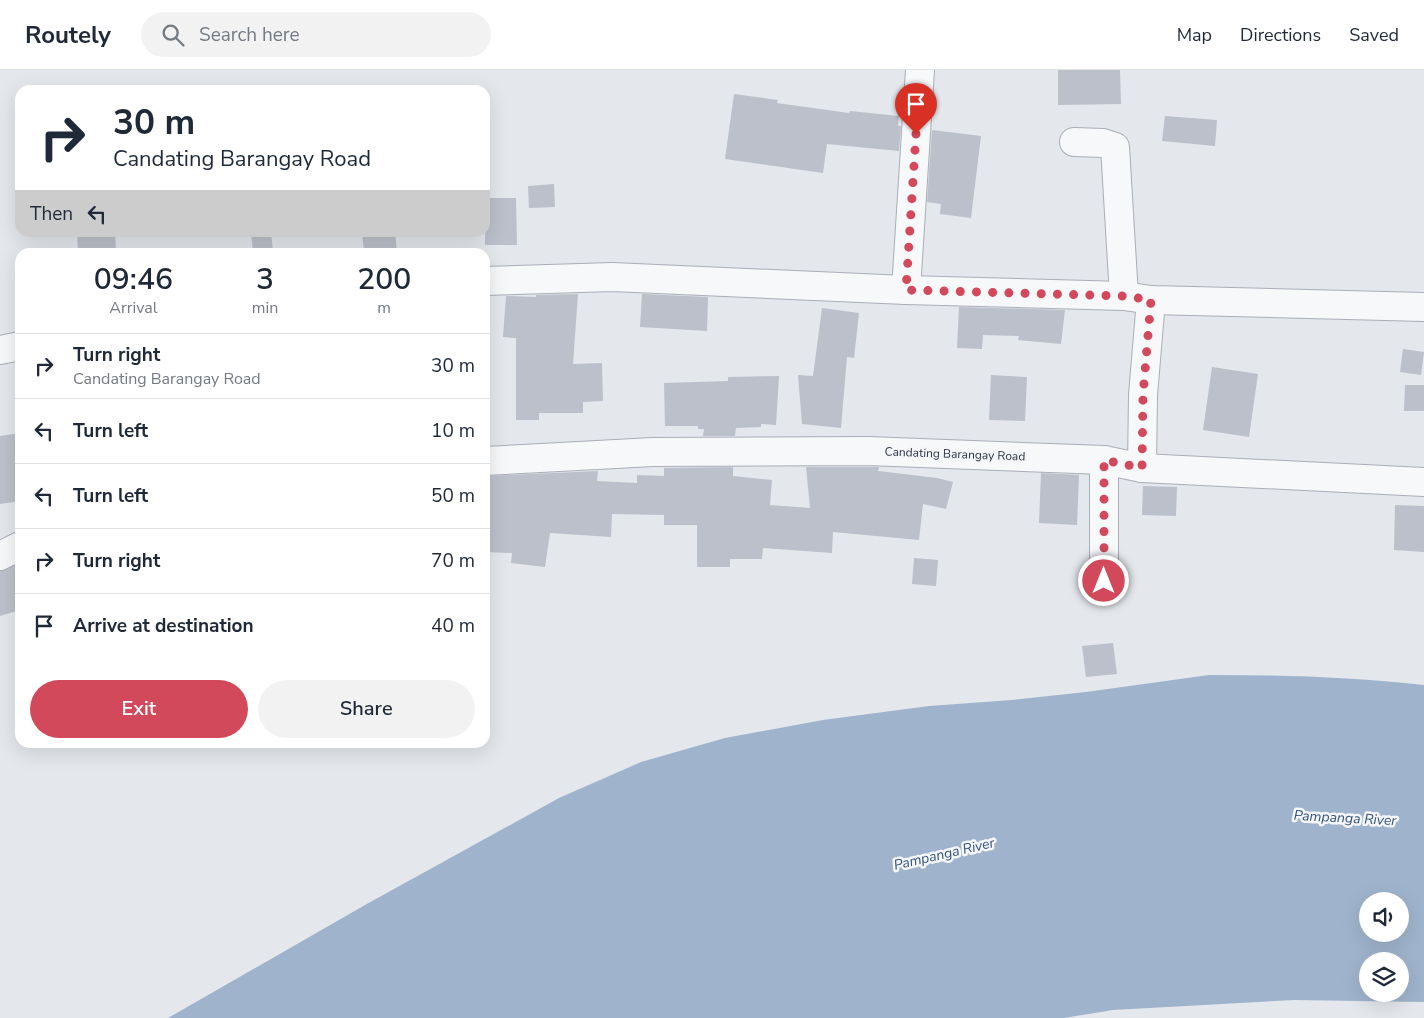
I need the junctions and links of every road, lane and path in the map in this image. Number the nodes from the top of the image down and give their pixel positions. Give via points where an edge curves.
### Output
1 (920, 70) edge
2 (1074, 142) dead end
3 (490, 281) edge
4 (906, 290) junction
5 (1124, 296) junction
6 (1151, 300) junction
7 (1424, 307) edge
8 (15, 347) edge
9 (0, 350) edge
10 (1104, 460) junction
11 (490, 461) edge
12 (1142, 468) junction
13 (1424, 482) edge
14 (15, 548) edge
15 (0, 556) edge
16 (1104, 581) dead end

1 - 4 street
2 - 5 street via 1103,143 1115,147
3 - 4 street via 612,277
4 - 5 street
5 - 6 street
6 - 7 street
6 - 12 street via 1143,395
8 - 9 street
10 - 11 street, Candating Barangay Road via 868,451 653,452
10 - 12 street, Candating Barangay Road
10 - 16 street
12 - 13 street, Candating Barangay Road
14 - 15 street

